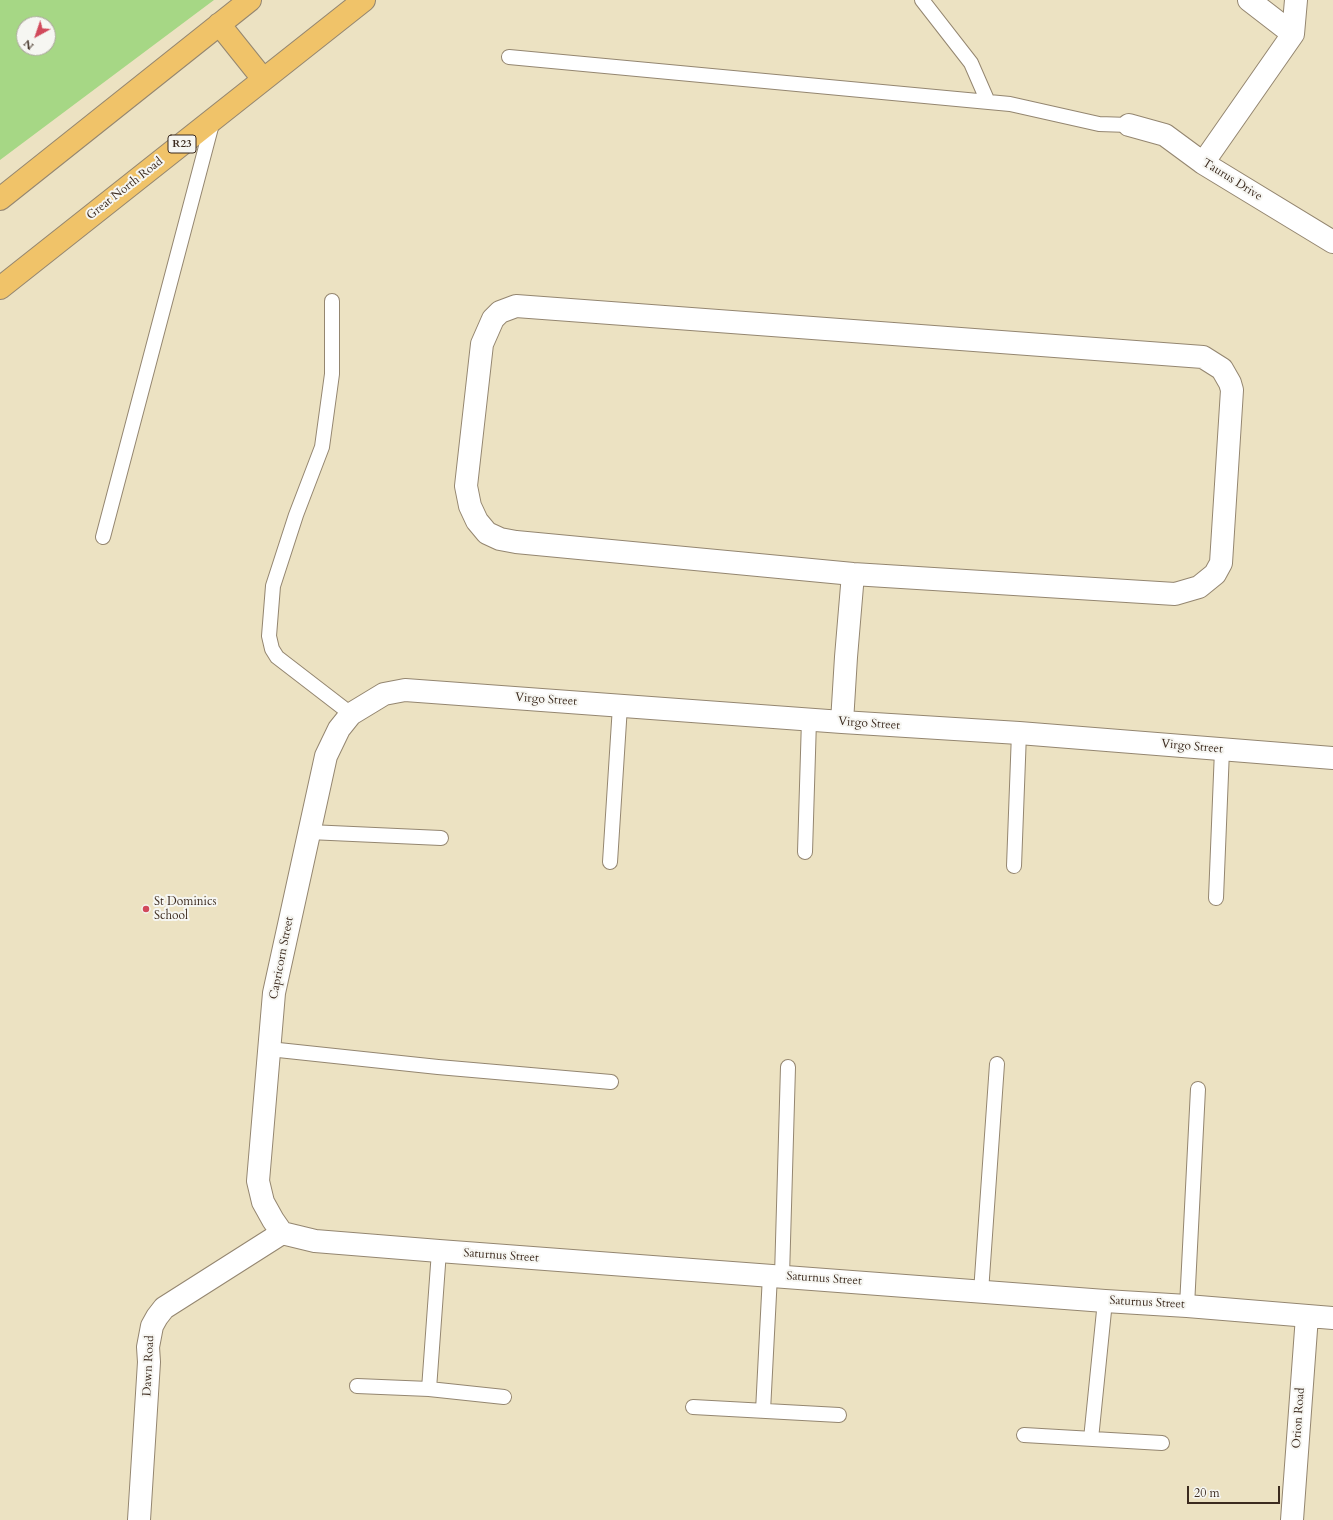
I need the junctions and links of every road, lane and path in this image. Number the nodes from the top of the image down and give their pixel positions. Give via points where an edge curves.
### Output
1 (250, 0) edge
2 (364, 0) edge
3 (922, 0) edge
4 (1249, 0) edge
5 (1296, 0) edge
6 (219, 24) junction
7 (1293, 34) junction
8 (509, 57) dead end
9 (263, 79) junction
10 (988, 102) junction
11 (213, 119) junction
12 (1129, 125) joint
13 (1203, 163) junction
14 (0, 199) edge
15 (1333, 242) edge
16 (0, 288) edge
17 (332, 301) dead end
18 (103, 537) dead end
19 (853, 574) junction
20 (405, 690) joint
21 (620, 706) junction
22 (351, 714) junction
23 (809, 720) junction
24 (842, 722) junction
25 (1019, 734) junction
26 (1222, 750) junction
27 (1333, 758) edge
28 (309, 832) junction
29 (441, 838) dead end
30 (805, 852) dead end
31 (610, 862) dead end
32 (1014, 866) dead end
33 (1216, 898) dead end
34 (269, 1048) junction
35 (997, 1064) dead end
36 (788, 1067) dead end
37 (611, 1082) dead end
38 (1198, 1089) dead end
39 (282, 1233) junction
40 (439, 1251) junction
41 (776, 1276) junction
42 (981, 1292) junction
43 (1106, 1301) junction
44 (1187, 1306) junction
45 (1307, 1316) junction
46 (1333, 1318) edge
47 (357, 1386) dead end
48 (429, 1389) junction
49 (504, 1397) dead end
50 (693, 1407) dead end
51 (763, 1411) junction
52 (839, 1415) dead end
53 (1024, 1435) dead end
54 (1091, 1439) junction
55 (1162, 1443) dead end
56 (139, 1520) edge
57 (1292, 1520) edge

1 - 6 main road
2 - 9 main road, Great North Road / R23
3 - 10 lane via 971,63
4 - 7 street
5 - 7 street
6 - 9 main road
6 - 14 main road
7 - 13 street
8 - 10 lane
9 - 11 main road, Great North Road / R23
10 - 12 lane via 1010,104 1099,124
11 - 16 main road, Great North Road / R23
11 - 18 lane
12 - 13 street, Taurus Drive via 1165,135
13 - 15 street, Taurus Drive
17 - 22 lane via 332,374 322,447 273,586 269,636 276,657
19 - 19 street via 1175,594 1199,587 1215,574 1221,563 1232,390 1230,383 1222,369 1203,357 516,306 500,312 493,319 482,344 466,486 470,506 477,521 487,533 516,542
19 - 24 street
20 - 21 street, Virgo Street
20 - 22 street, Capricorn Street via 384,694
21 - 23 street, Virgo Street
21 - 31 lane
22 - 28 street, Capricorn Street via 339,729 326,756
23 - 24 street, Virgo Street
23 - 30 lane
24 - 25 street, Virgo Street
25 - 26 street, Virgo Street
25 - 32 lane
26 - 27 street, Virgo Street
26 - 33 lane
28 - 29 lane
28 - 34 street, Capricorn Street via 274,993
34 - 37 lane via 438,1067
34 - 39 street, Capricorn Street via 258,1181 263,1202
35 - 42 lane
36 - 41 lane
38 - 44 lane
39 - 40 street, Saturnus Street via 315,1240
39 - 56 street, Dawn Road via 169,1305 152,1326 148,1347
40 - 41 street, Saturnus Street
40 - 48 lane
41 - 42 street, Saturnus Street
41 - 51 lane
42 - 43 street, Saturnus Street
43 - 44 street, Saturnus Street
43 - 54 lane
44 - 45 street, Saturnus Street
45 - 46 street, Saturnus Street
45 - 57 street, Orion Road
47 - 48 lane
48 - 49 lane
50 - 51 lane
51 - 52 lane
53 - 54 lane
54 - 55 lane

